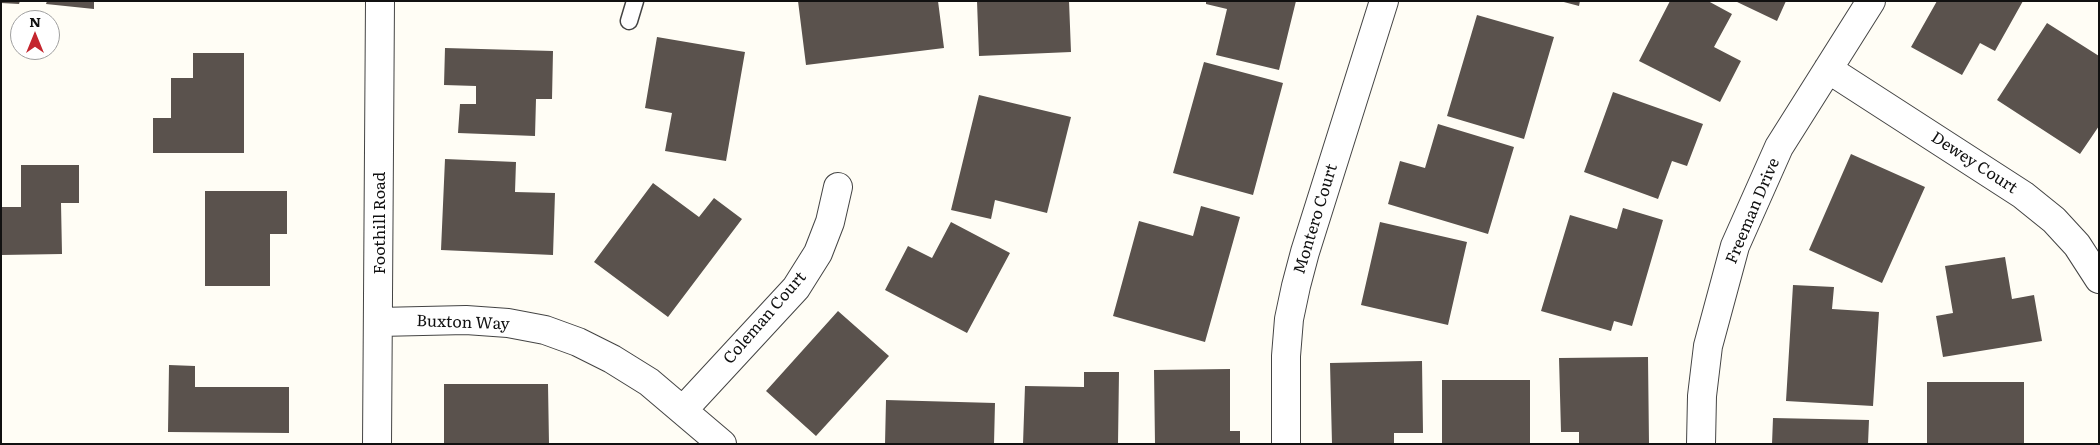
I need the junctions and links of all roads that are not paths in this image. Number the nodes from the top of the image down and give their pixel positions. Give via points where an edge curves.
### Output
1 (380, 1) edge
2 (635, 1) edge
3 (1384, 1) edge
4 (1871, 1) edge
5 (629, 21) dead end
6 (1828, 70) junction
7 (838, 187) dead end
8 (2099, 279) edge
9 (379, 322) junction
10 (684, 410) junction
11 (377, 444) edge
12 (722, 444) edge
13 (1286, 444) edge
14 (1701, 444) edge

1 - 9 street, Foothill Road
2 - 5 lane
3 - 13 street, Montero Court via 1296,286 1286,356
4 - 6 street, Freeman Drive
6 - 8 street, Dewey Court via 2024,195 2077,245
6 - 14 street, Freeman Drive via 1779,148 1735,246 1708,346
7 - 10 street, Coleman Court via 818,254 796,288
9 - 10 street, Buxton Way via 466,320 545,330 612,359 649,382
9 - 11 street, Foothill Road
10 - 12 street, Buxton Way

